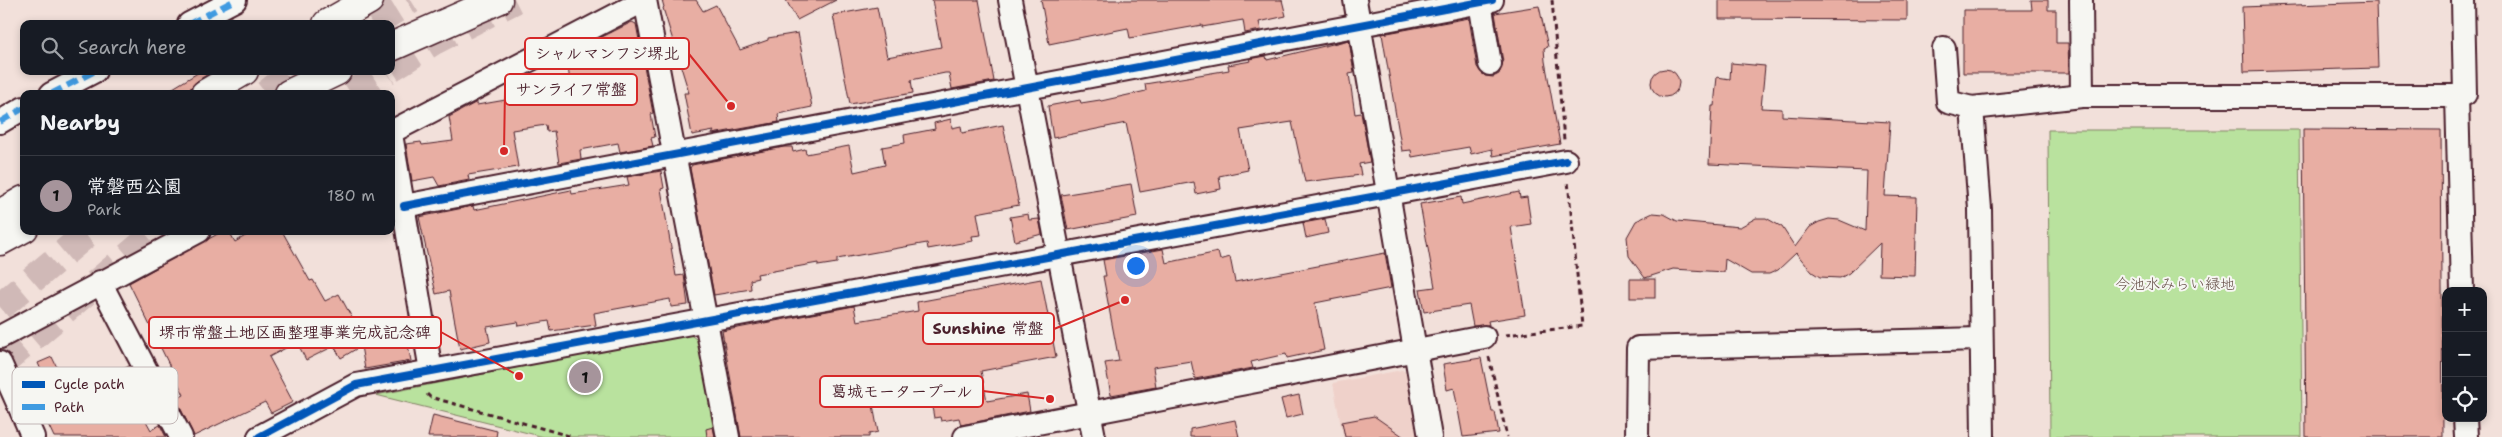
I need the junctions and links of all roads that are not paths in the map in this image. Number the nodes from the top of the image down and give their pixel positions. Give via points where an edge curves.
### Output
1 (235, 0) edge
2 (369, 0) edge
3 (498, 0) edge
4 (645, 0) edge
5 (1010, 0) edge
6 (1355, 0) edge
7 (2081, 0) edge
8 (2463, 0) edge
9 (1486, 1) edge
10 (197, 20) edge
11 (334, 20) edge
12 (1359, 25) junction
13 (395, 45) edge
14 (1944, 48) dead end
15 (1490, 64) dead end
16 (87, 75) edge
17 (237, 75) edge
18 (329, 75) edge
19 (1028, 88) junction
20 (59, 90) edge
21 (212, 90) edge
22 (297, 90) edge
23 (2082, 96) junction
24 (2457, 96) junction
25 (1972, 108) junction
26 (20, 110) edge
27 (0, 122) edge
28 (395, 131) edge
29 (395, 155) edge
30 (675, 155) junction
31 (1566, 161) road end
32 (1388, 193) junction
33 (20, 202) edge
34 (404, 206) junction
35 (0, 214) edge
36 (20, 230) edge
37 (191, 235) edge
38 (0, 241) edge
39 (1059, 255) junction
40 (100, 282) junction
41 (2462, 287) edge
42 (706, 319) junction
43 (0, 336) edge
44 (1484, 337) road end
45 (1980, 339) junction
46 (1415, 351) junction
47 (0, 363) edge
48 (144, 367) edge
49 (425, 371) junction
50 (12, 390) edge
51 (1089, 413) junction
52 (2465, 422) edge
53 (27, 424) edge
54 (174, 424) edge
55 (33, 437) edge
56 (181, 437) edge
57 (259, 437) edge
58 (728, 437) edge
59 (965, 437) edge
60 (1094, 437) edge
61 (1430, 437) edge
62 (1637, 437) edge
63 (1983, 437) edge
64 (2466, 437) edge

1 - 10 street
2 - 11 highway
3 - 13 highway
4 - 28 street
4 - 30 street
5 - 19 street
6 - 12 street
7 - 23 street
8 - 24 street via 2465,94
9 - 12 street
9 - 15 street
12 - 19 street
12 - 32 street
14 - 25 street via 1948,102
16 - 20 street
17 - 21 highway
18 - 22 highway
19 - 30 street
19 - 39 street
23 - 24 street
23 - 25 street
24 - 41 street
25 - 45 street via 1980,209
26 - 27 street
29 - 34 street
30 - 34 street
30 - 42 street
31 - 32 street
32 - 39 street
32 - 46 street
33 - 35 highway
34 - 49 street
36 - 38 highway
37 - 40 street
39 - 42 street
39 - 51 street
40 - 43 street
40 - 48 street
42 - 49 street
42 - 58 street
44 - 46 street
45 - 62 street via 1638,348
45 - 63 street
46 - 51 street
46 - 61 street
47 - 50 street
49 - 57 street via 356,385
51 - 59 street
51 - 60 street
52 - 64 street
53 - 55 street
54 - 56 street

